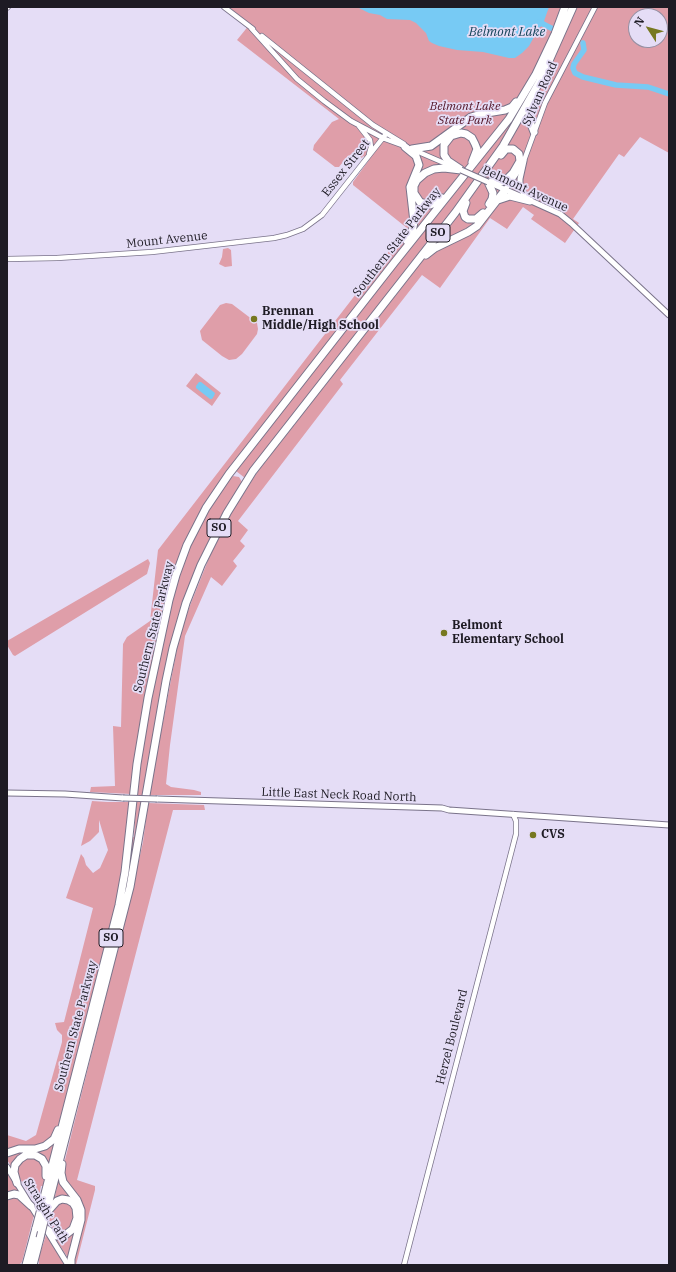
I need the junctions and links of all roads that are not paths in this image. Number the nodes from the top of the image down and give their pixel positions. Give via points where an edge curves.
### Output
1 (224, 7) edge
2 (565, 7) edge
3 (573, 7) edge
4 (594, 7) edge
5 (251, 28) junction
6 (532, 80) junction
7 (540, 81) junction
8 (357, 124) junction
9 (373, 125) junction
10 (370, 131) junction
11 (534, 132) junction
12 (385, 136) junction
13 (409, 148) junction
14 (368, 157) junction
15 (524, 161) junction
16 (464, 170) junction
17 (484, 172) junction
18 (488, 182) junction
19 (505, 190) junction
20 (450, 192) junction
21 (469, 193) junction
22 (530, 200) junction
23 (496, 201) junction
24 (322, 215) joint
25 (7, 259) edge
26 (394, 263) junction
27 (407, 273) junction
28 (669, 315) edge
29 (7, 793) edge
30 (513, 814) junction
31 (669, 825) edge
32 (65, 1112) junction
33 (65, 1142) junction
34 (7, 1154) edge
35 (7, 1167) edge
36 (16, 1183) junction
37 (45, 1194) junction
38 (7, 1196) edge
39 (31, 1206) junction
40 (46, 1213) junction
41 (45, 1228) junction
42 (33, 1241) junction
43 (68, 1264) edge
44 (22, 1265) edge
45 (26, 1265) edge
46 (34, 1265) edge
47 (404, 1265) edge

1 - 5 street, Belmont Avenue
2 - 6 highway, Southern State Parkway / SO
3 - 7 highway, Southern State Parkway / SO
4 - 11 street, Sylvan Road via 547,97
5 - 8 street, Belmont Avenue via 297,79
5 - 9 street, Belmont Avenue
6 - 13 highway via 510,108 473,116 430,146
6 - 16 highway, Southern State Parkway / SO via 501,130
7 - 11 highway via 529,113 529,121
7 - 17 highway, Southern State Parkway / SO via 512,132
8 - 10 street, Belmont Avenue
8 - 14 street via 370,140
9 - 10 street
9 - 12 street, Belmont Avenue
10 - 12 street, Belmont Avenue
11 - 15 street, Sylvan Road
12 - 13 street, Belmont Avenue
12 - 14 street, Essex Street
13 - 16 street, Belmont Avenue
13 - 26 highway via 419,162 410,189 414,222 411,234
14 - 24 street, Essex Street
15 - 19 street, Sylvan Road
15 - 22 main road via 520,185
16 - 16 highway via 447,160 444,151 447,139 459,133 471,137 476,145 476,154
16 - 18 main road, Belmont Avenue, bridge
16 - 20 highway, Southern State Parkway / SO
16 - 20 highway via 432,169 420,177 414,186 417,199 428,205
17 - 18 highway via 506,149 512,148 518,152 520,161 508,178 501,182
17 - 21 highway, Southern State Parkway / SO
18 - 19 main road, Belmont Avenue
18 - 21 highway via 493,191 492,199 481,216 474,220 466,218 463,211
19 - 22 main road, Belmont Avenue
19 - 23 highway
20 - 26 highway, Southern State Parkway / SO
21 - 27 highway, Southern State Parkway / SO
22 - 23 highway via 510,196
22 - 28 main road, Belmont Avenue via 560,214 572,223
23 - 27 highway via 477,226 433,249
24 - 25 street, Mount Avenue via 303,228 274,238 152,252
26 - 32 highway, Southern State Parkway / SO via 219,488 198,522 184,552 169,600 148,698 120,900
27 - 33 highway, Southern State Parkway / SO via 251,475 219,528 195,580 169,664 129,893
29 - 30 main road, Little East Neck Road North, bridge via 427,807
30 - 31 main road, Little East Neck Road North
30 - 47 street, Herzel Boulevard via 516,834
32 - 34 highway via 56,1136 49,1143 39,1148 19,1149
32 - 37 highway, Southern State Parkway / SO
33 - 40 highway, Southern State Parkway / SO
33 - 43 highway via 62,1177 79,1204 81,1214
35 - 36 main road, Straight Path
36 - 37 highway via 14,1169 17,1162 24,1156 35,1155 42,1159 46,1166
36 - 39 main road, Straight Path
37 - 42 highway, Southern State Parkway / SO, bridge
38 - 39 highway via 19,1195
39 - 41 main road, Straight Path
40 - 41 highway via 55,1202 64,1199 74,1204 77,1210 73,1229 64,1236 56,1236
40 - 46 highway, Southern State Parkway / SO, bridge
41 - 43 main road, Straight Path
42 - 44 highway
42 - 45 highway, Southern State Parkway / SO

